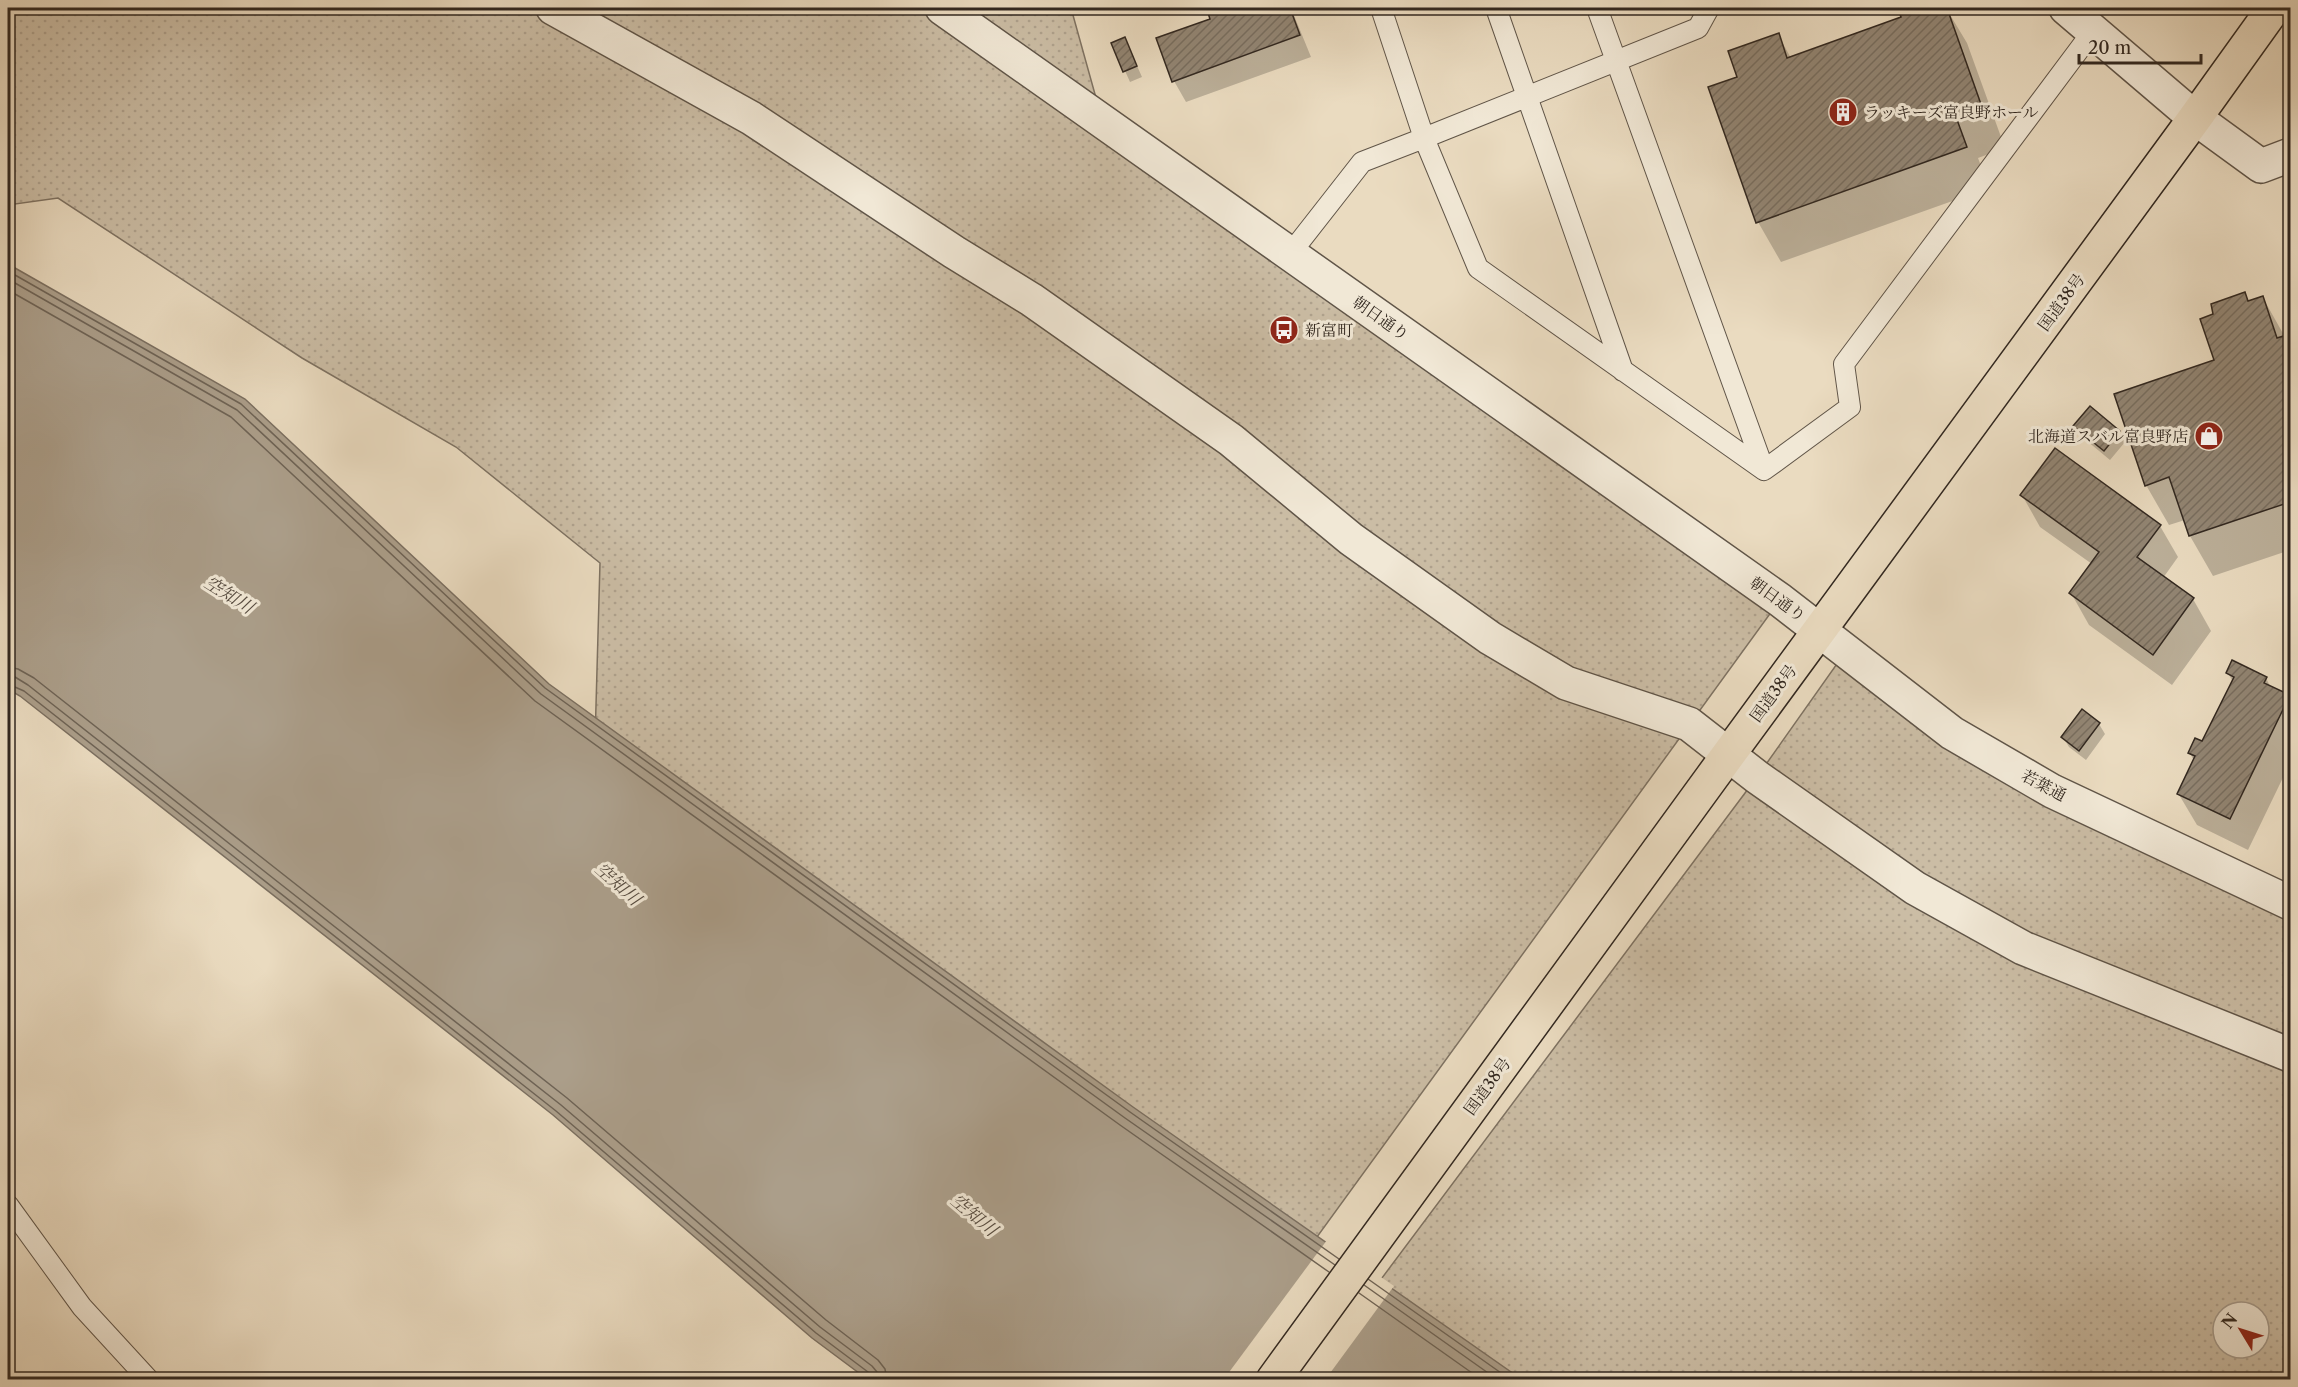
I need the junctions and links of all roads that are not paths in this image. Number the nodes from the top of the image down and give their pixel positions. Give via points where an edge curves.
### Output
1 (554, 8) edge
2 (942, 8) edge
3 (1381, 8) edge
4 (1496, 8) edge
5 (1597, 8) edge
6 (1709, 8) edge
7 (2066, 8) edge
8 (2274, 8) edge
9 (2093, 31) junction
10 (1616, 62) junction
11 (1528, 97) junction
12 (2195, 118) junction
13 (1424, 138) junction
14 (2290, 156) edge
15 (1290, 254) junction
16 (1623, 371) junction
17 (1764, 470) junction
18 (1819, 630) junction
19 (1720, 765) junction
20 (2290, 903) edge
21 (2290, 1055) edge
22 (8, 1205) edge
23 (149, 1380) edge
24 (1273, 1380) edge

1 - 19 street via 751,118 1032,300 1231,440 1351,539 1490,638 1566,683 1689,724
2 - 15 street, 朝日通り
3 - 13 lane
4 - 11 lane
5 - 10 lane
6 - 10 lane via 1698,28
7 - 9 street
8 - 12 highway, 国道38号
9 - 12 street
9 - 17 lane via 1844,364 1850,407
10 - 11 lane
10 - 17 lane
11 - 13 lane
11 - 16 lane
12 - 14 street via 2261,166
12 - 18 highway, 国道38号
13 - 15 lane via 1362,162
13 - 16 lane via 1478,268
15 - 18 street, 朝日通り
16 - 17 lane
18 - 19 highway, 国道38号
18 - 20 street, 若葉通 via 1952,733 2052,791
19 - 21 street via 1757,777 1915,888 2023,948
19 - 24 highway, 国道38号
22 - 23 lane via 82,1307

